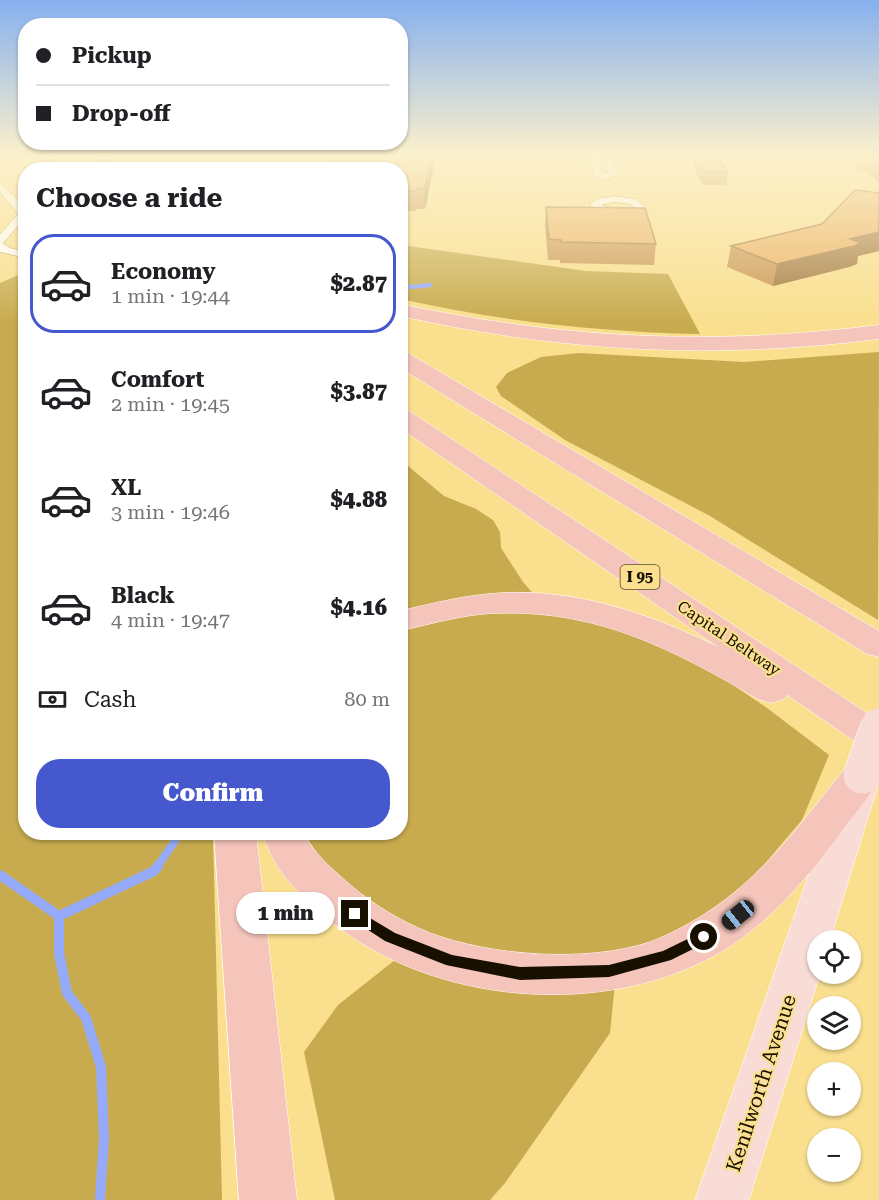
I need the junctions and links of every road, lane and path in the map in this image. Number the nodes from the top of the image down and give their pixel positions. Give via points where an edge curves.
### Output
1 (18, 220) edge
2 (13, 226) junction
3 (18, 226) edge
4 (0, 241) edge
5 (0, 246) edge
6 (18, 253) edge
7 (408, 312) edge
8 (879, 332) edge
9 (408, 363) edge
10 (408, 422) edge
11 (408, 619) edge
12 (879, 646) edge
13 (879, 727) edge
14 (873, 757) edge
15 (236, 840) edge
16 (286, 840) edge
17 (268, 1200) edge
18 (722, 1200) edge

1 - 2 street
2 - 3 street
2 - 4 street
5 - 6 street
7 - 8 highway via 526,333 628,342 775,343
9 - 12 highway
10 - 14 highway, Capital Beltway / I 95
11 - 14 highway via 480,604 570,606 615,615 730,666
13 - 14 main road, Kenilworth Avenue, bridge
14 - 16 highway via 770,888 722,927 666,956 609,971 520,974 451,961 390,937 337,903 298,862
14 - 18 main road, Kenilworth Avenue
15 - 17 highway

